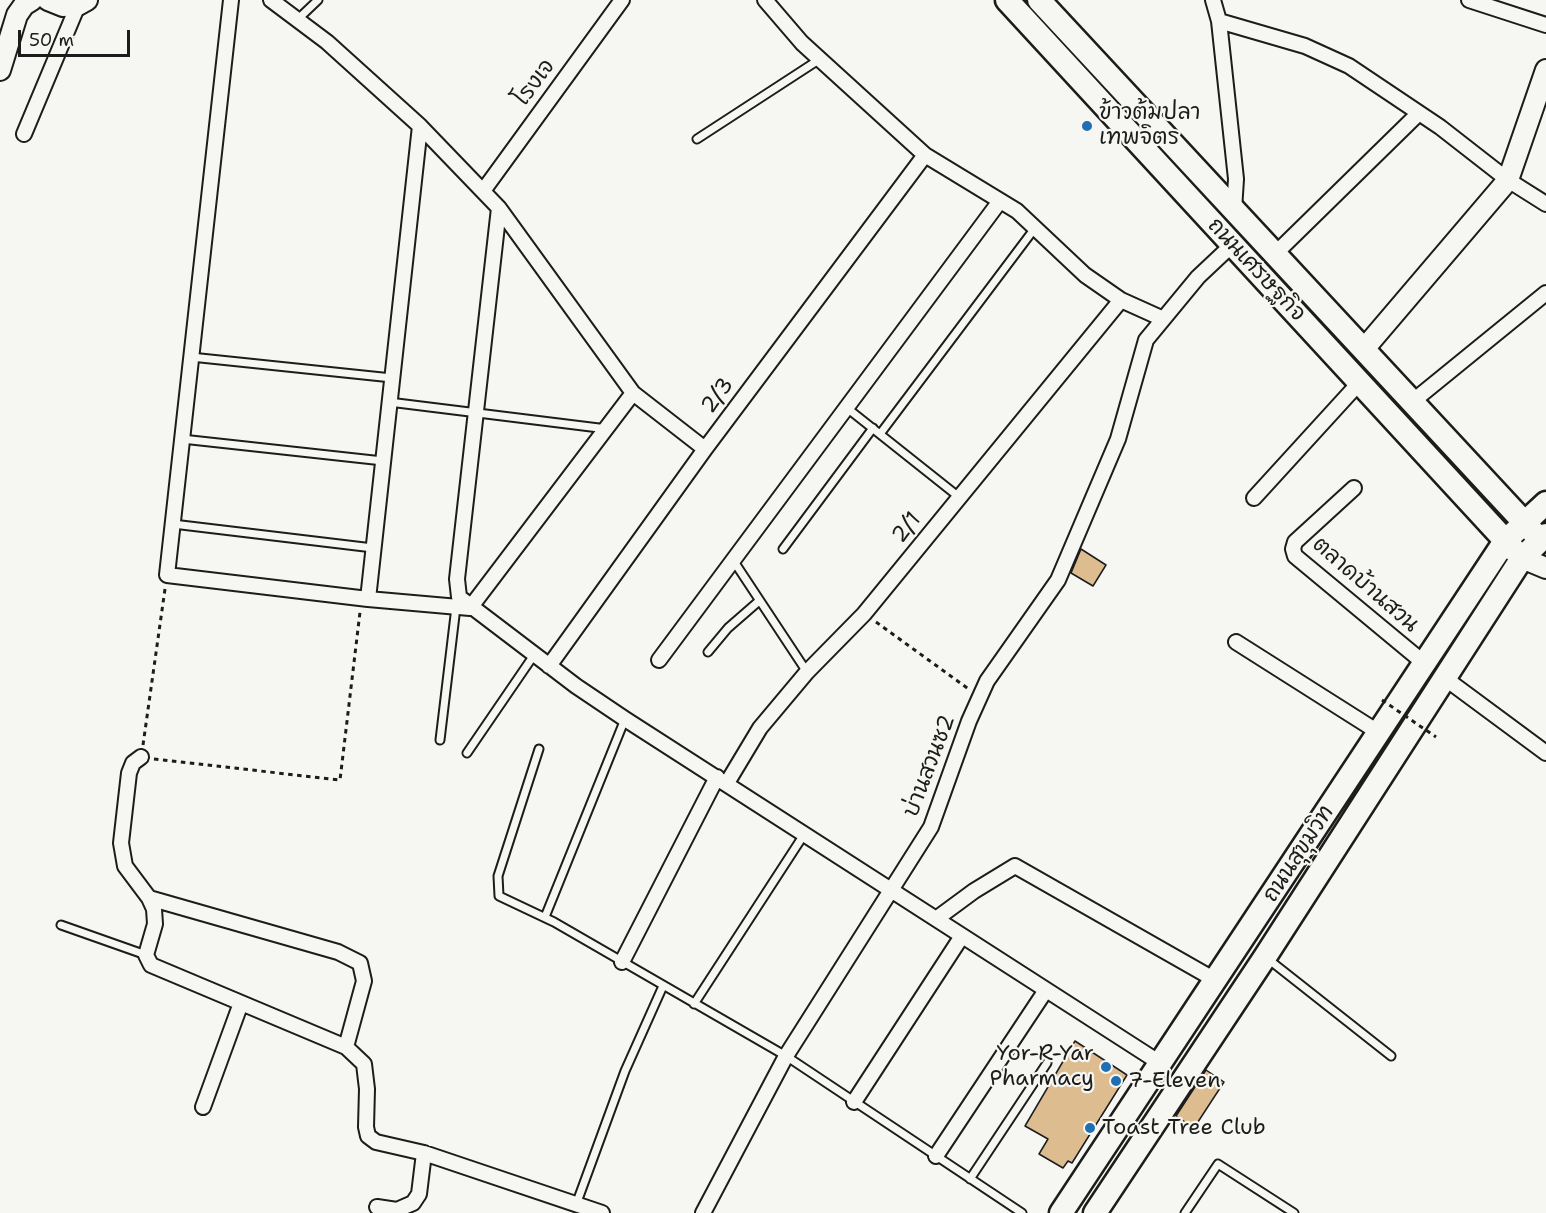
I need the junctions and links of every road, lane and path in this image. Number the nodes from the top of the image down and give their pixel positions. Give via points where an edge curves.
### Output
1 (32, 0) edge
2 (48, 0) edge
3 (231, 0) edge
4 (271, 0) edge
5 (318, 0) edge
6 (622, 0) edge
7 (765, 0) edge
8 (1007, 0) edge
9 (1039, 0) edge
10 (1213, 0) edge
11 (1469, 0) edge
12 (82, 3) edge
13 (297, 20) junction
14 (1220, 21) junction
15 (1546, 25) edge
16 (820, 59) junction
17 (0, 70) edge
18 (1546, 70) edge
19 (1419, 113) junction
20 (420, 126) junction
21 (24, 134) dead end
22 (697, 139) dead end
23 (925, 155) junction
24 (1508, 180) junction
25 (483, 191) junction
26 (1000, 201) junction
27 (1546, 204) edge
28 (499, 208) junction
29 (1234, 210) junction
30 (1035, 228) junction
31 (1232, 244) junction
32 (1275, 254) junction
33 (1546, 292) edge
34 (1121, 300) junction
35 (1161, 318) junction
36 (1364, 349) junction
37 (191, 357) junction
38 (392, 378) junction
39 (1359, 383) junction
40 (633, 393) junction
41 (389, 402) junction
42 (1413, 402) junction
43 (847, 408) junction
44 (476, 412) junction
45 (873, 428) junction
46 (607, 429) junction
47 (880, 434) junction
48 (183, 439) junction
49 (705, 449) junction
50 (382, 461) junction
51 (1354, 488) dead end
52 (959, 497) junction
53 (1254, 498) dead end
54 (1546, 503) edge
55 (1524, 521) junction
56 (173, 524) junction
57 (1505, 541) junction
58 (1544, 546) edge
59 (373, 548) junction
60 (783, 549) dead end
61 (1522, 558) junction
62 (733, 560) junction
63 (1546, 568) edge
64 (167, 575) junction
65 (365, 599) junction
66 (759, 601) junction
67 (463, 608) junction
68 (864, 614) junction
69 (1236, 642) dead end
70 (708, 652) dead end
71 (534, 655) junction
72 (659, 660) dead end
73 (1424, 663) junction
74 (549, 666) junction
75 (807, 672) junction
76 (1446, 679) junction
77 (980, 697) junction
78 (1382, 700) dead end
79 (625, 719) junction
80 (1378, 732) junction
81 (1436, 737) dead end
82 (440, 740) dead end
83 (539, 749) dead end
84 (467, 753) dead end
85 (1546, 753) edge
86 (141, 757) junction
87 (722, 780) junction
88 (805, 833) junction
89 (892, 889) junction
90 (149, 898) junction
91 (545, 917) junction
92 (936, 920) junction
93 (61, 925) dead end
94 (962, 936) junction
95 (146, 956) junction
96 (1265, 957) junction
97 (622, 962) junction
98 (1217, 981) junction
99 (663, 986) junction
100 (1046, 990) junction
101 (241, 1003) junction
102 (694, 1004) junction
103 (346, 1047) junction
104 (786, 1056) junction
105 (1391, 1056) dead end
106 (1047, 1063) dead end
107 (1160, 1063) junction
108 (854, 1102) junction
109 (202, 1107) dead end
110 (424, 1153) junction
111 (936, 1156) junction
112 (970, 1179) junction
113 (577, 1202) junction
114 (377, 1207) dead end
115 (602, 1213) edge
116 (703, 1213) edge
117 (1022, 1213) edge
118 (1061, 1213) edge
119 (1095, 1213) edge
120 (1185, 1213) edge
121 (1294, 1213) edge

1 - 17 street via 17,15
2 - 12 street via 63,6
3 - 37 street
4 - 13 street
5 - 13 lane
6 - 25 street, โรงเจ
7 - 16 street
8 - 31 main road, ถนนเศรษฐกิจ
9 - 29 main road, ถนนเศรษฐกิจ
10 - 14 street
11 - 15 street
12 - 21 street
13 - 20 street
14 - 19 street via 1305,46 1340,62
14 - 29 street via 1236,179
16 - 22 lane
16 - 23 street
18 - 24 street
19 - 24 street
19 - 32 street
20 - 25 street
20 - 38 street
23 - 26 street
23 - 49 street, 2/3
24 - 27 street
24 - 36 street
25 - 28 street
26 - 30 street
26 - 43 street
28 - 40 street
28 - 44 street
29 - 32 main road, ถนนเศรษฐกิจ
30 - 34 street via 1085,275
30 - 47 lane
31 - 35 street, บ่านสวนซ2
31 - 39 main road, ถนนเศรษฐกิจ
32 - 36 main road, ถนนเศรษฐกิจ
33 - 42 street
34 - 35 street
34 - 52 street, 2/1
35 - 77 street, บ่านสวนซ2 via 1146,340 1118,439 1058,580 987,681
36 - 42 main road, ถนนเศรษฐกิจ
37 - 38 lane
37 - 48 street
38 - 41 street
39 - 53 street
39 - 57 main road, ถนนเศรษฐกิจ
40 - 46 street
40 - 49 street
41 - 44 lane
41 - 50 street
42 - 55 main road, ถนนเศรษฐกิจ
43 - 45 lane
43 - 62 street
44 - 46 lane
44 - 67 street via 457,579
45 - 47 lane
45 - 60 lane
46 - 67 street
47 - 52 lane
48 - 50 lane
48 - 56 street
49 - 74 street, 2/3
50 - 59 street
51 - 73 street, ตลาดบ้านสวน via 1295,542 1295,556
52 - 68 street, 2/1
54 - 55 main road, ถนนสุขุมวิท
55 - 57 main road, ถนนสุขุมวิท
55 - 58 main road, ถนนเศรษฐกิจ
56 - 59 lane
56 - 64 street
57 - 61 main road, ถนนเศรษฐกิจ
57 - 73 main road, ถนนสุขุมวิท
58 - 61 main road, ถนนสุขุมวิท
59 - 65 street
61 - 63 street
61 - 76 main road, ถนนสุขุมวิท
62 - 66 lane
62 - 72 street
64 - 65 street
64 - 86 path
65 - 67 street
65 - 86 path via 340,780
66 - 70 lane
66 - 75 lane
67 - 71 street
67 - 82 lane
68 - 75 street, 2/1
68 - 77 path
69 - 80 street
71 - 74 street
71 - 84 lane
73 - 80 main road, ถนนสุขุมวิท
74 - 79 street
75 - 87 street, 2/1
76 - 85 street
76 - 96 main road, ถนนสุขุมวิท
77 - 89 street, บ่านสวนซ2 via 931,827
78 - 81 path, bridge
79 - 87 street
79 - 91 lane
80 - 98 main road, ถนนสุขุมวิท
83 - 91 lane via 496,891 503,901
86 - 90 street via 129,772 121,843 125,866
87 - 88 street
87 - 97 street, 2/1
88 - 89 street
88 - 102 lane
89 - 92 street
89 - 104 street, บ่านสวนซ2
90 - 95 street via 155,924
90 - 103 street via 338,952 360,963 364,981
91 - 97 lane
92 - 94 street
92 - 98 street via 1014,866
93 - 95 lane
94 - 100 street
94 - 108 street
95 - 101 street via 151,965
96 - 105 lane
96 - 119 main road, ถนนสุขุมวิท
97 - 99 lane
98 - 107 main road, ถนนสุขุมวิท
99 - 102 lane
99 - 113 lane via 625,1071
100 - 107 street
100 - 111 street
101 - 103 street
101 - 109 street
102 - 104 lane
103 - 110 street via 366,1071 368,1136 394,1148
104 - 108 lane
104 - 116 street, บ่านสวนซ2
106 - 112 lane
107 - 118 main road, ถนนสุขุมวิท
108 - 111 lane
110 - 113 street
110 - 114 street via 419,1194 413,1203 398,1209
111 - 112 lane
112 - 117 lane
113 - 115 street
120 - 121 lane via 1218,1164

